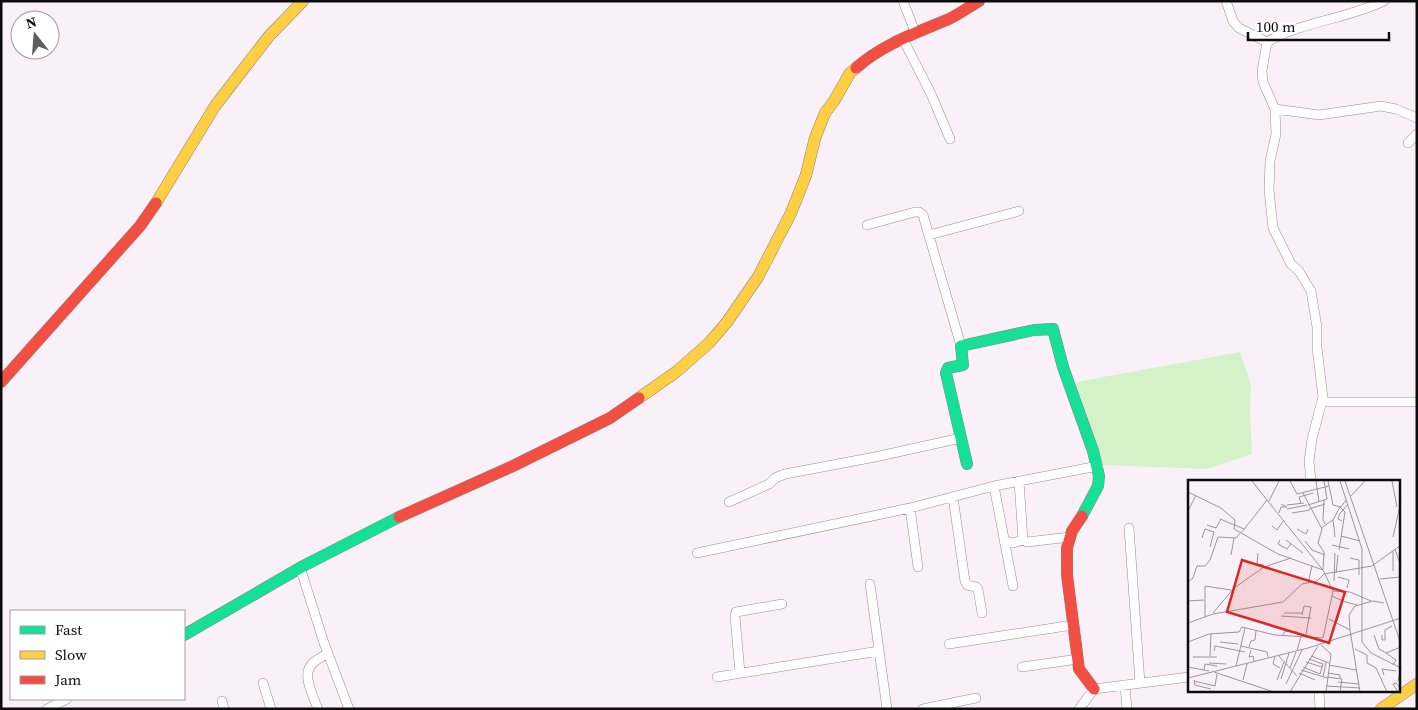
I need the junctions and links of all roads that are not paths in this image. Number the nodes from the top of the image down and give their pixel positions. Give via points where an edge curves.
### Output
1 (303, 1) edge
2 (903, 1) edge
3 (979, 1) edge
4 (1226, 1) edge
5 (1384, 1) edge
6 (915, 32) junction
7 (903, 39) junction
8 (1267, 42) junction
9 (1275, 109) junction
10 (1417, 118) edge
11 (1417, 134) edge
12 (950, 139) dead end
13 (1408, 143) dead end
14 (1019, 211) dead end
15 (867, 225) dead end
16 (929, 235) junction
17 (961, 346) junction
18 (1, 382) edge
19 (1322, 402) junction
20 (1417, 402) edge
21 (961, 438) junction
22 (967, 464) dead end
23 (1098, 466) junction
24 (1310, 480) edge
25 (1019, 481) junction
26 (994, 486) junction
27 (953, 497) junction
28 (729, 502) dead end
29 (910, 508) junction
30 (1129, 528) dead end
31 (1070, 537) junction
32 (1023, 540) junction
33 (1004, 541) junction
34 (697, 553) dead end
35 (300, 567) junction
36 (918, 567) dead end
37 (870, 584) dead end
38 (1013, 586) dead end
39 (782, 604) dead end
40 (982, 613) dead end
41 (1073, 625) junction
42 (185, 634) edge
43 (950, 644) dead end
44 (879, 651) junction
45 (328, 653) junction
46 (1078, 659) junction
47 (1022, 667) dead end
48 (740, 673) junction
49 (717, 677) dead end
50 (1188, 677) edge
51 (263, 683) dead end
52 (1140, 683) junction
53 (1417, 684) edge
54 (1125, 685) junction
55 (1094, 689) junction
56 (1318, 692) edge
57 (1417, 695) edge
58 (976, 698) dead end
59 (65, 700) edge
60 (47, 709) edge
61 (271, 709) edge
62 (318, 709) edge
63 (349, 709) edge
64 (887, 709) edge
65 (923, 709) edge
66 (1080, 709) edge
67 (1127, 709) edge
68 (1320, 709) edge
69 (1381, 709) edge
70 (1397, 709) edge

1 - 18 main road via 269,36 215,106 140,226
2 - 6 street
3 - 6 main road via 950,18
4 - 8 street via 1239,28
5 - 8 street via 1366,10 1316,23
6 - 7 main road
7 - 12 street
7 - 35 main road via 867,58 850,73 820,124 806,174 781,236 758,277 709,343 676,372 610,418 513,466 407,512
8 - 9 street via 1262,76
9 - 10 street via 1319,116 1381,106
9 - 19 street via 1276,134 1270,161 1273,228 1291,264 1299,271 1310,291 1317,327
11 - 13 street
14 - 16 street
15 - 16 street via 919,212
16 - 17 street
17 - 21 main road via 963,365 948,368 946,373
17 - 23 main road via 1053,329
19 - 20 street
19 - 24 street via 1312,439
21 - 22 main road
21 - 28 street via 785,474
23 - 25 street
23 - 31 main road via 1098,486
25 - 26 street
25 - 32 street
26 - 27 street
26 - 33 street
27 - 29 street
27 - 40 street via 965,581 978,590
29 - 34 street
29 - 36 street
30 - 52 street
31 - 32 street
31 - 41 main road via 1066,548
32 - 33 street via 1014,543
33 - 38 street
35 - 42 main road
35 - 45 street
37 - 44 street
39 - 48 street via 736,612
41 - 43 street
41 - 46 main road
44 - 48 street
44 - 64 street
45 - 62 street via 312,663 307,673
45 - 63 street
46 - 47 street
46 - 55 main road via 1079,669
48 - 49 street
50 - 52 street
51 - 61 street
52 - 54 street
53 - 69 main road
54 - 55 street
54 - 67 street
55 - 66 street
56 - 68 street
57 - 70 main road
58 - 65 street
59 - 60 street

